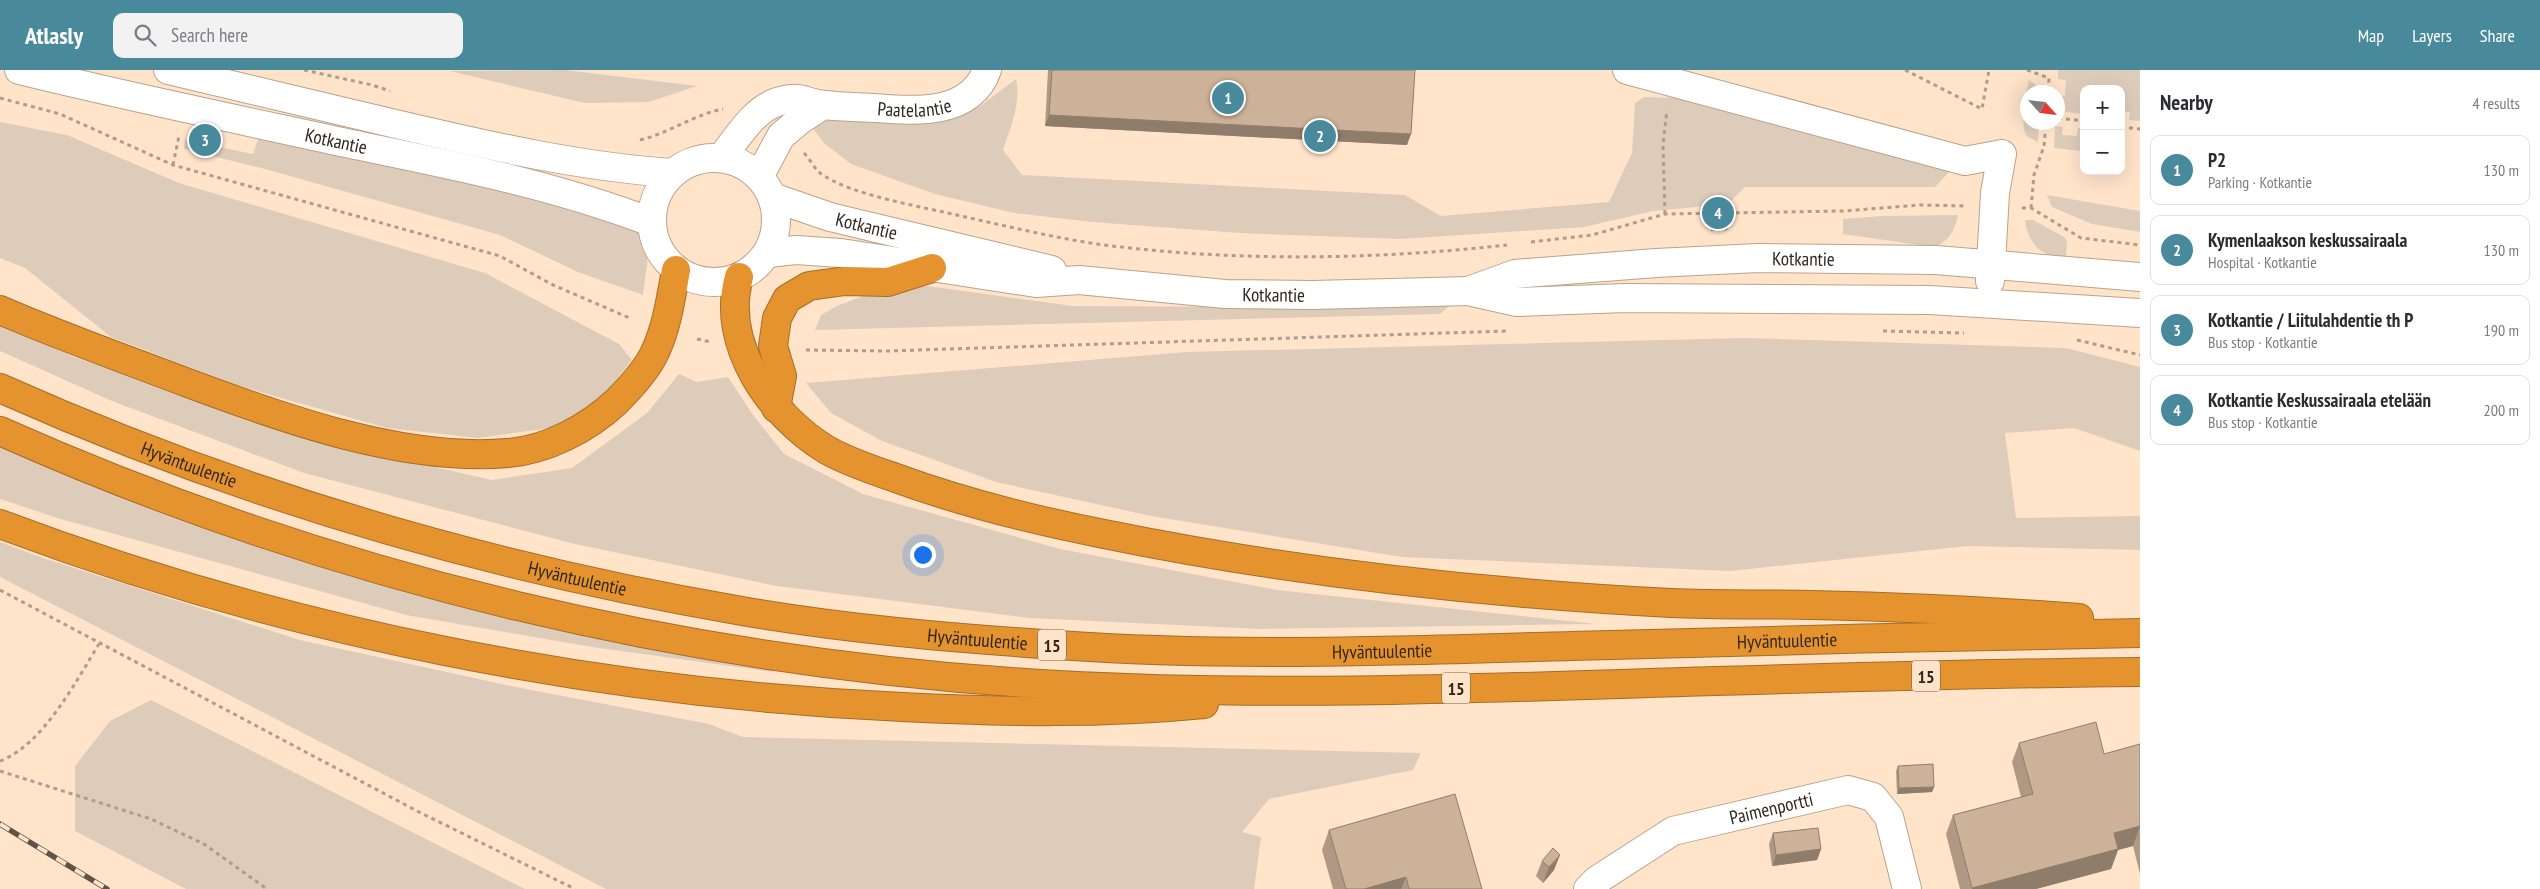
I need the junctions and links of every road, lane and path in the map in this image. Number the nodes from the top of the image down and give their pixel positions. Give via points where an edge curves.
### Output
1 (19, 70) edge
2 (168, 70) edge
3 (304, 70) edge
4 (988, 70) edge
5 (1627, 70) edge
6 (1906, 70) edge
7 (1989, 70) edge
8 (2028, 70) edge
9 (1671, 82) junction
10 (2048, 85) edge
11 (400, 95) dead end
12 (0, 98) edge
13 (823, 105) junction
14 (729, 110) dead end
15 (2065, 119) edge
16 (2080, 121) edge
17 (2125, 127) edge
18 (2140, 129) edge
19 (2045, 130) edge
20 (180, 134) dead end
21 (630, 142) dead end
22 (799, 148) dead end
23 (721, 158) junction
24 (174, 165) junction
25 (673, 173) junction
26 (766, 187) junction
27 (1961, 206) dead end
28 (2022, 208) dead end
29 (2031, 208) junction
30 (1665, 214) junction
31 (651, 222) junction
32 (1526, 242) dead end
33 (1516, 244) dead end
34 (2140, 246) edge
35 (768, 253) junction
36 (1992, 264) junction
37 (932, 268) junction
38 (676, 270) junction
39 (739, 277) junction
40 (2140, 277) edge
41 (1079, 280) junction
42 (1468, 291) junction
43 (1989, 303) junction
44 (0, 310) edge
45 (2140, 313) edge
46 (632, 319) dead end
47 (1874, 330) dead end
48 (1514, 331) dead end
49 (1972, 333) dead end
50 (2071, 338) dead end
51 (696, 339) dead end
52 (716, 344) dead end
53 (806, 350) dead end
54 (2140, 355) edge
55 (0, 388) edge
56 (776, 408) junction
57 (0, 430) edge
58 (0, 524) edge
59 (0, 590) edge
60 (2140, 623) edge
61 (2140, 633) edge
62 (99, 644) junction
63 (2140, 672) edge
64 (1334, 690) junction
65 (0, 761) edge
66 (0, 771) edge
67 (267, 889) edge
68 (575, 889) edge
69 (1588, 889) edge
70 (1907, 889) edge

1 - 31 street, Kotkantie via 472,169 606,205
2 - 25 street, Kotkantie via 550,158 616,169
3 - 11 path via 372,85
4 - 13 street, Paatelantie via 983,82 962,101 923,111
5 - 9 street
6 - 7 path via 1982,109
8 - 10 path via 2049,78
9 - 30 path via 1663,144
9 - 36 street via 1964,160 2002,154 1995,193
12 - 24 path via 60,114
13 - 23 street, Paatelantie via 796,97 775,103 752,120
13 - 26 street via 781,136
14 - 21 path via 701,113 657,136
15 - 16 path
17 - 18 path
19 - 29 path via 2044,146 2034,175
20 - 24 path
22 - 33 path via 820,173 841,184 1014,228 1096,244 1186,253 1271,256 1358,255
23 - 25 street via 703,158
23 - 26 street via 748,168
24 - 46 path via 500,256 553,286
25 - 31 street via 657,195
26 - 35 street via 776,216
26 - 41 street, Kotkantie via 830,217 1038,266
27 - 30 path
28 - 29 path
29 - 34 path via 2080,238
30 - 32 path via 1592,235
31 - 38 street via 654,240 663,257
35 - 37 street, Kotkantie via 796,250 841,253
35 - 39 street
36 - 40 street, Kotkantie
36 - 42 street, Kotkantie via 1936,260 1758,258 1656,262 1515,274
36 - 43 street
37 - 41 street, Kotkantie via 1036,283
37 - 56 highway via 888,282 845,281 809,286 787,299 777,318 773,346 782,376
38 - 39 street via 706,282 723,282
38 - 44 highway via 655,352 630,389 605,412 574,432 510,453 451,455 399,447 316,426 71,341
39 - 56 highway via 733,296 741,347 758,383
41 - 42 street, Kotkantie via 1225,294
42 - 43 street, Kotkantie via 1517,302 1761,298
43 - 45 street, Kotkantie
47 - 49 path
48 - 53 path via 887,351
50 - 54 path
51 - 52 path
55 - 61 highway, Hyväntuulentie / 15 via 158,454 415,539 644,593 838,625 1063,646 1277,652
56 - 60 highway via 795,427 828,450 906,482 987,508 1157,545 1242,559 1412,582 1673,603 1979,610
57 - 64 highway, Hyväntuulentie / 15 via 144,490 332,555 537,610 640,632 805,660 942,676 1059,685
58 - 64 highway via 116,564 312,621 527,665 736,697 1058,713 1160,708
59 - 62 path
62 - 65 path via 71,690 43,727 27,744
62 - 68 path via 408,806
63 - 64 highway, Hyväntuulentie / 15
66 - 67 path via 151,819 204,844
69 - 70 street, Paimenportti via 1673,830 1848,790 1873,797 1889,817

